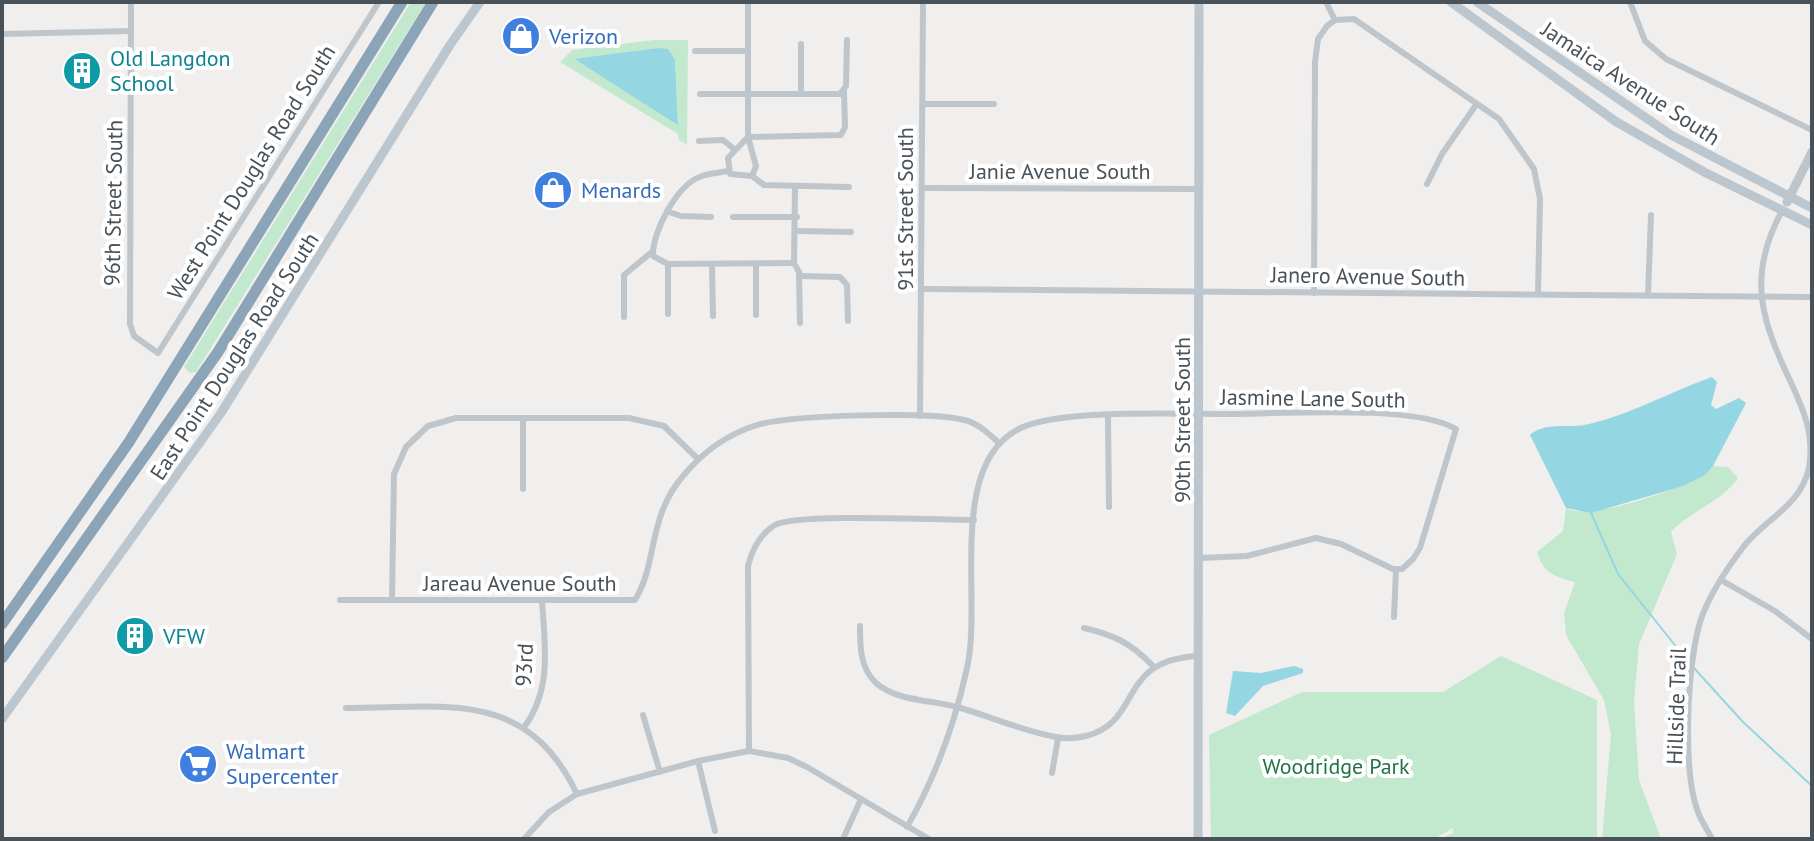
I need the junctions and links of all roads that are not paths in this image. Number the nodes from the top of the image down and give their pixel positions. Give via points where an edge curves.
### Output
1 (131, 2) edge
2 (379, 2) edge
3 (402, 2) edge
4 (433, 2) edge
5 (480, 2) edge
6 (748, 2) edge
7 (923, 2) edge
8 (1199, 2) edge
9 (1326, 2) edge
10 (1451, 2) edge
11 (1477, 2) edge
12 (1630, 2) edge
13 (1335, 20) junction
14 (131, 31) junction
15 (2, 34) edge
16 (847, 40) dead end
17 (801, 44) dead end
18 (695, 51) dead end
19 (746, 51) junction
20 (844, 92) junction
21 (801, 93) junction
22 (700, 94) dead end
23 (746, 94) junction
24 (923, 104) junction
25 (994, 104) dead end
26 (1476, 105) junction
27 (1812, 130) edge
28 (748, 137) junction
29 (699, 141) dead end
30 (734, 149) junction
31 (1812, 152) edge
32 (728, 171) junction
33 (752, 176) junction
34 (1427, 184) dead end
35 (795, 186) junction
36 (849, 187) dead end
37 (924, 188) junction
38 (1197, 189) junction
39 (1789, 198) junction
40 (1812, 208) edge
41 (1783, 209) junction
42 (669, 212) junction
43 (1651, 215) dead end
44 (711, 217) dead end
45 (733, 217) dead end
46 (797, 217) junction
47 (1812, 225) edge
48 (797, 231) junction
49 (851, 232) dead end
50 (653, 251) junction
51 (794, 263) junction
52 (668, 264) junction
53 (712, 265) junction
54 (756, 265) junction
55 (799, 276) junction
56 (923, 289) junction
57 (1201, 292) junction
58 (1314, 293) junction
59 (1538, 294) junction
60 (1760, 294) junction
61 (1648, 295) junction
62 (1812, 297) edge
63 (668, 314) dead end
64 (756, 315) dead end
65 (713, 316) dead end
66 (624, 317) dead end
67 (848, 321) dead end
68 (800, 323) dead end
69 (151, 348) joint
70 (1200, 414) junction
71 (920, 416) junction
72 (1108, 416) junction
73 (523, 418) junction
74 (1812, 424) edge
75 (999, 443) junction
76 (698, 459) junction
77 (523, 489) dead end
78 (1109, 507) dead end
79 (974, 520) junction
80 (1200, 558) junction
81 (1396, 569) junction
82 (1721, 580) junction
83 (340, 600) dead end
84 (392, 600) junction
85 (542, 601) junction
86 (1394, 617) dead end
87 (2, 624) edge
88 (860, 626) dead end
89 (1084, 628) dead end
90 (1812, 639) edge
91 (1198, 656) junction
92 (2, 658) edge
93 (1153, 666) junction
94 (955, 707) junction
95 (346, 708) dead end
96 (643, 715) dead end
97 (2, 719) edge
98 (525, 726) junction
99 (1058, 738) junction
100 (749, 751) junction
101 (698, 761) junction
102 (660, 772) junction
103 (1052, 773) dead end
104 (577, 794) junction
105 (861, 799) junction
106 (907, 827) junction
107 (715, 831) dead end
108 (524, 839) edge
109 (843, 839) edge
110 (929, 839) edge
111 (1198, 839) edge
112 (1712, 839) edge

1 - 14 street, 96th Street South
2 - 69 street, West Point Douglas Road South via 158,353
3 - 87 highway via 129,442
4 - 92 highway via 218,352
5 - 97 street, East Point Douglas Road South via 221,413
6 - 19 street
7 - 24 street, 91st Street South
8 - 38 street, 90th Street South
9 - 13 street
10 - 41 street, Jamaica Avenue South via 1615,121
11 - 39 street, Jamaica Avenue South via 1671,135
12 - 27 street via 1645,41 1666,59
13 - 26 street via 1354,19
13 - 58 street via 1318,39 1315,62
14 - 15 street
14 - 69 street, 96th Street South via 130,324 134,336
16 - 20 street
17 - 21 street
18 - 19 street
19 - 23 street
20 - 21 street
20 - 28 street via 841,135
21 - 23 street
22 - 23 street
23 - 28 street
24 - 25 street
24 - 37 street, 91st Street South
26 - 34 street
26 - 59 street via 1513,133 1534,169 1540,199
28 - 30 street
28 - 33 street via 756,166
29 - 30 street via 723,140
30 - 32 street
31 - 39 street, Hillside Trail
32 - 33 street
32 - 42 street via 699,176
33 - 35 street via 764,185
35 - 36 street
35 - 46 street
37 - 38 street, Janie Avenue South
37 - 56 street, 91st Street South
38 - 57 street, 90th Street South
39 - 40 street, Jamaica Avenue South
39 - 41 street, Hillside Trail
41 - 47 street, Jamaica Avenue South
41 - 60 street, Hillside Trail via 1768,241
42 - 44 street
42 - 50 street via 655,235
43 - 61 street
45 - 46 street
46 - 48 street
48 - 49 street
48 - 51 street
50 - 52 street via 657,261
50 - 66 street via 624,275
51 - 54 street
51 - 55 street
52 - 53 street
52 - 63 street
53 - 54 street
53 - 65 street
54 - 64 street
55 - 67 street via 840,277 847,285
55 - 68 street
56 - 57 street, Janero Avenue South
56 - 71 street, 91st Street South
57 - 58 street, Janero Avenue South
57 - 70 street, 90th Street South
58 - 59 street, Janero Avenue South
59 - 61 street, Janero Avenue South
60 - 61 street, Janero Avenue South
60 - 62 street, Janero Avenue South
60 - 74 street, Hillside Trail via 1767,334
70 - 72 street
70 - 80 street, 90th Street South
70 - 81 street, Jasmine Lane South via 1407,416 1456,429 1420,548 1410,564
71 - 75 street, Jareau Avenue South via 963,419
71 - 76 street, Jareau Avenue South via 775,421 719,443
72 - 75 street via 1049,417
72 - 78 street
73 - 76 street via 629,418 658,424
73 - 77 street
73 - 84 street via 456,418 428,426 406,447 394,474
74 - 82 street, Hillside Trail via 1812,455 1802,490 1746,543
75 - 79 street via 980,477
76 - 85 street, Jareau Avenue South via 659,517 635,600
79 - 94 street via 970,650
79 - 100 street via 819,519 774,526 752,551
80 - 81 street via 1247,556 1316,538
80 - 91 street, 90th Street South
81 - 86 street
82 - 90 street
82 - 112 street, Hillside Trail via 1702,616 1690,684 1691,782
83 - 84 street, Jareau Avenue South
84 - 85 street, Jareau Avenue South
85 - 98 street, 93rd via 545,678 537,709
88 - 94 street via 861,657 879,686
89 - 93 street via 1116,636
91 - 93 street
91 - 111 street, 90th Street South
93 - 99 street via 1106,726 1085,736
94 - 99 street
94 - 106 street via 931,784
95 - 98 street via 486,711
96 - 102 street
98 - 104 street via 557,757
99 - 103 street
100 - 101 street
100 - 105 street via 788,758
101 - 102 street
101 - 107 street
102 - 104 street
104 - 108 street via 549,812
105 - 106 street
105 - 109 street
106 - 110 street

